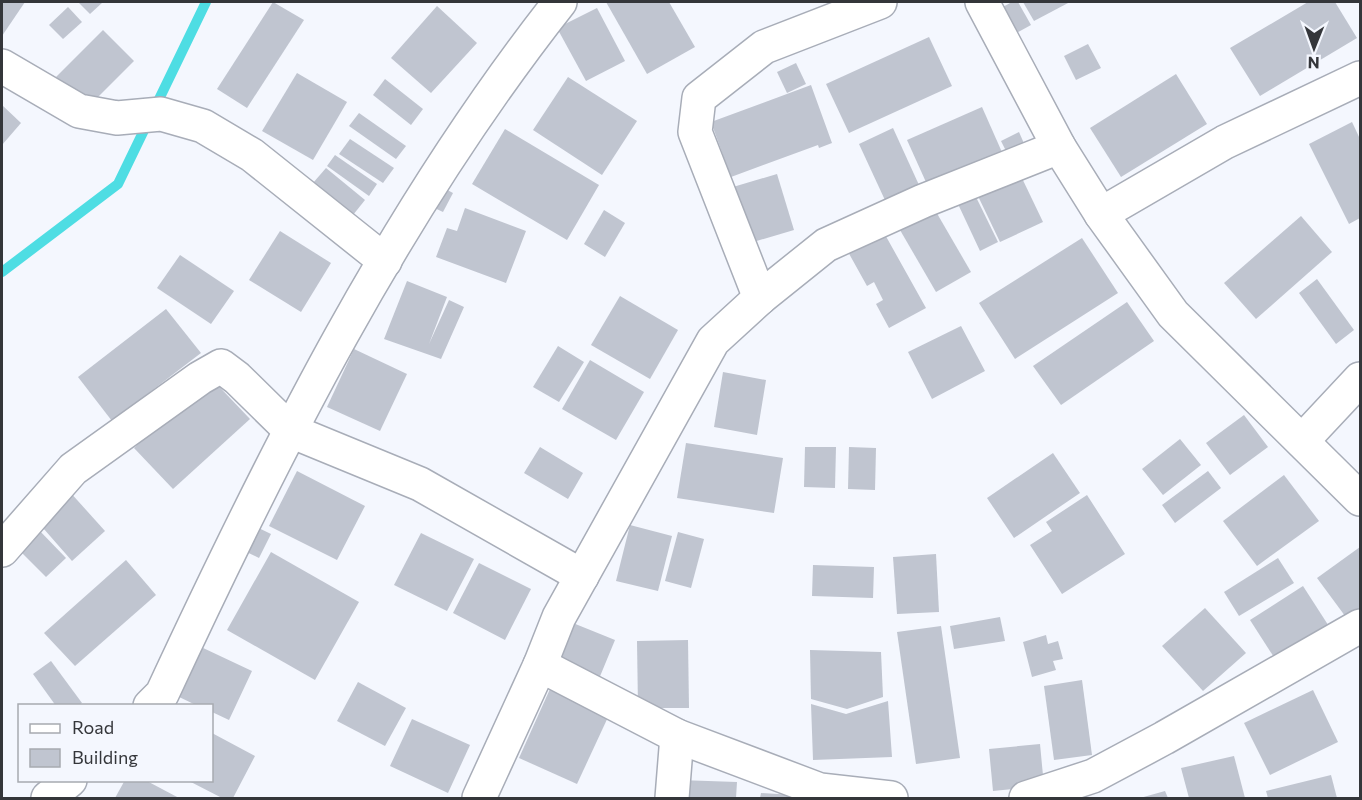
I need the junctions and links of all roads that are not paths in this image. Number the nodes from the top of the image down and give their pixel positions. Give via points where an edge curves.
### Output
1 (560, 2) edge
2 (880, 2) edge
3 (982, 2) edge
4 (2, 66) edge
5 (1360, 78) edge
6 (1059, 147) junction
7 (1101, 214) junction
8 (385, 261) junction
9 (760, 298) junction
10 (1360, 379) edge
11 (291, 431) junction
12 (1302, 441) junction
13 (1360, 499) edge
14 (2, 550) edge
15 (582, 576) junction
16 (1360, 626) edge
17 (540, 665) junction
18 (151, 704) edge
19 (677, 736) junction
20 (68, 782) edge
21 (819, 794) edge
22 (48, 798) edge
23 (479, 798) edge
24 (672, 798) edge
25 (891, 798) edge
26 (1026, 798) edge

1 - 8 street via 462,134
2 - 9 street via 764,47 699,98 695,132
3 - 6 street
4 - 8 street via 79,111 117,118 161,114 203,126 252,155
5 - 7 street via 1225,142
6 - 7 street
6 - 9 street via 826,245
7 - 12 street via 1173,314
8 - 11 street via 331,352
9 - 15 street via 713,341
10 - 12 street
11 - 14 street via 221,366 73,469
11 - 15 street via 420,484
11 - 18 street via 162,694
12 - 13 street
15 - 17 street via 559,617
16 - 26 street via 1093,776
17 - 19 street
17 - 23 street
19 - 21 street
19 - 24 street
20 - 22 street
21 - 25 street

